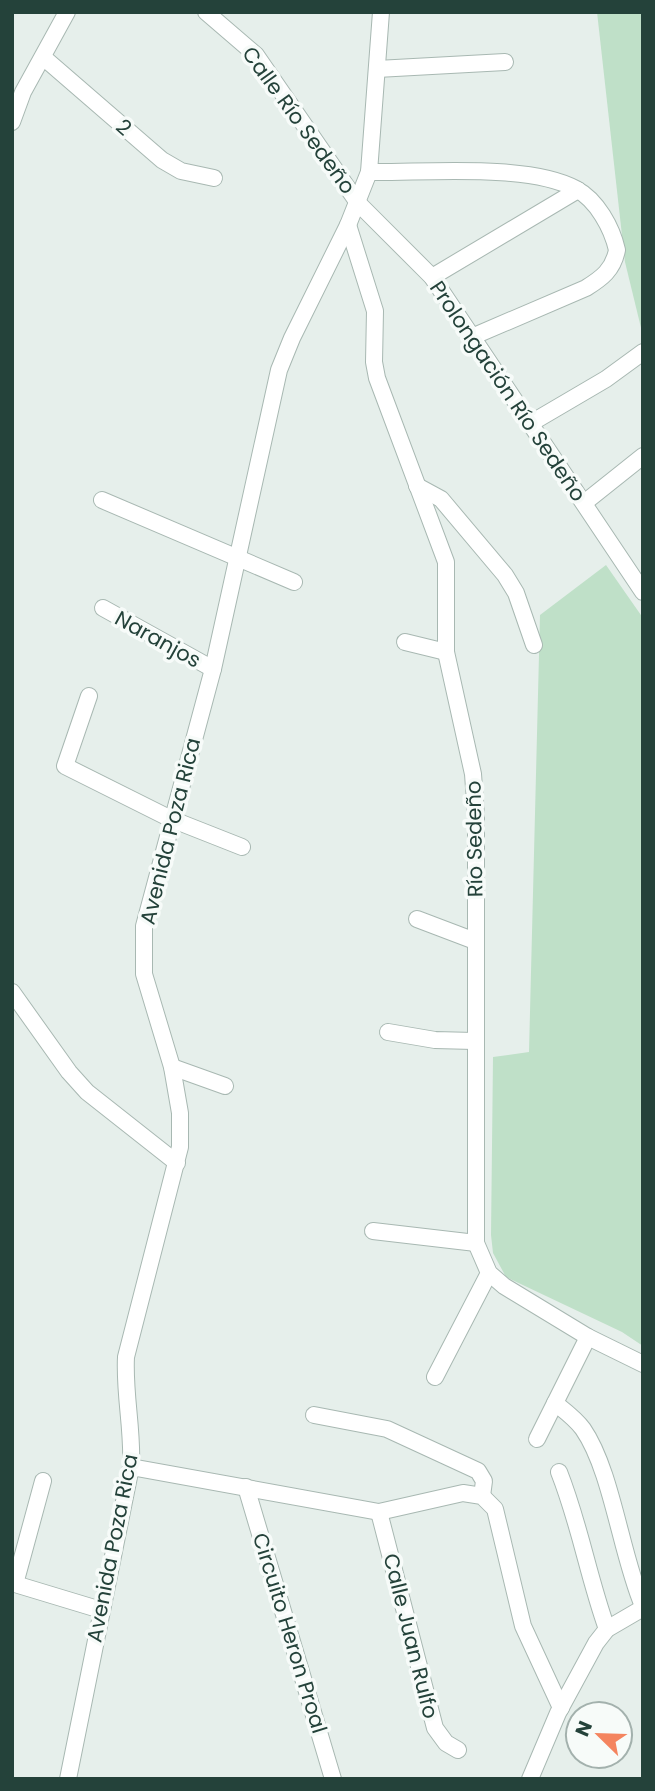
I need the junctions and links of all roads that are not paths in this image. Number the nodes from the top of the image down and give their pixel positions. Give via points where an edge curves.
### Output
1 (67, 12) edge
2 (206, 12) edge
3 (381, 12) edge
4 (43, 57) junction
5 (505, 62) dead end
6 (377, 69) junction
7 (12, 122) edge
8 (369, 172) junction
9 (214, 178) dead end
10 (578, 190) junction
11 (358, 202) junction
12 (348, 225) junction
13 (432, 277) junction
14 (474, 336) junction
15 (643, 352) edge
16 (531, 423) junction
17 (643, 456) edge
18 (417, 486) junction
19 (102, 500) dead end
20 (584, 503) junction
21 (236, 558) junction
22 (636, 567) edge
23 (294, 582) dead end
24 (643, 592) edge
25 (103, 608) dead end
26 (405, 642) dead end
27 (534, 645) dead end
28 (446, 652) junction
29 (213, 669) junction
30 (89, 696) dead end
31 (171, 819) junction
32 (242, 847) dead end
33 (417, 919) dead end
34 (475, 942) junction
35 (12, 992) edge
36 (388, 1032) dead end
37 (474, 1041) junction
38 (172, 1067) junction
39 (225, 1086) dead end
40 (177, 1163) junction
41 (373, 1231) dead end
42 (476, 1243) junction
43 (489, 1273) junction
44 (588, 1337) junction
45 (643, 1364) edge
46 (435, 1377) dead end
47 (555, 1403) junction
48 (314, 1415) dead end
49 (537, 1439) dead end
50 (131, 1467) junction
51 (559, 1472) dead end
52 (43, 1481) dead end
53 (246, 1487) junction
54 (482, 1496) junction
55 (379, 1512) junction
56 (643, 1607) edge
57 (101, 1610) junction
58 (607, 1629) junction
59 (561, 1708) junction
60 (457, 1750) dead end
61 (68, 1779) edge
62 (333, 1779) edge
63 (530, 1779) edge

1 - 4 street
2 - 11 street, Calle Río Sedeño via 256,55
3 - 6 street
4 - 7 street
4 - 9 street, 2 via 162,160 181,171
5 - 6 street
6 - 8 street
8 - 10 street via 516,174
8 - 11 street
10 - 13 street
10 - 14 street via 596,205 614,240 617,250 610,270 586,288
11 - 12 street
11 - 13 street, Prolongación Río Sedeño
12 - 18 street, Río Sedeño via 375,311 377,378
12 - 21 street, Avenida Poza Rica via 279,370
13 - 14 street, Prolongación Río Sedeño
14 - 16 street, Prolongación Río Sedeño
15 - 16 street via 606,380
16 - 20 street, Prolongación Río Sedeño
17 - 20 street
18 - 27 street via 441,499 505,575
18 - 28 street, Río Sedeño via 446,562
19 - 21 street
20 - 22 street, Prolongación Río Sedeño
21 - 23 street
21 - 29 street, Avenida Poza Rica
22 - 24 street, Prolongación Río Sedeño
25 - 29 street, Naranjos
26 - 28 street
28 - 34 street, Río Sedeño via 475,794
29 - 31 street, Avenida Poza Rica
30 - 31 street via 65,766
31 - 32 street
31 - 38 street, Avenida Poza Rica via 142,949 144,974
33 - 34 street
34 - 37 street, Río Sedeño
35 - 40 street via 87,1092
36 - 37 street
37 - 42 street, Río Sedeño
38 - 39 street
38 - 40 street, Avenida Poza Rica via 180,1113
40 - 50 street, Avenida Poza Rica via 126,1357
41 - 42 street
42 - 43 street, Río Sedeño
43 - 44 street
43 - 46 street
44 - 45 street
44 - 47 street
47 - 49 street
47 - 56 street via 589,1440
48 - 54 street via 387,1429 467,1466 483,1476
50 - 53 street
50 - 57 street, Avenida Poza Rica
51 - 58 street via 577,1517 589,1576
52 - 57 street via 15,1584
53 - 55 street
53 - 62 street, Circuito Heron Proal
54 - 55 street via 463,1493
54 - 59 street via 495,1509 523,1626
55 - 60 street, Calle Juan Rulfo via 435,1728
56 - 58 street
57 - 61 street, Avenida Poza Rica
58 - 59 street
59 - 63 street

